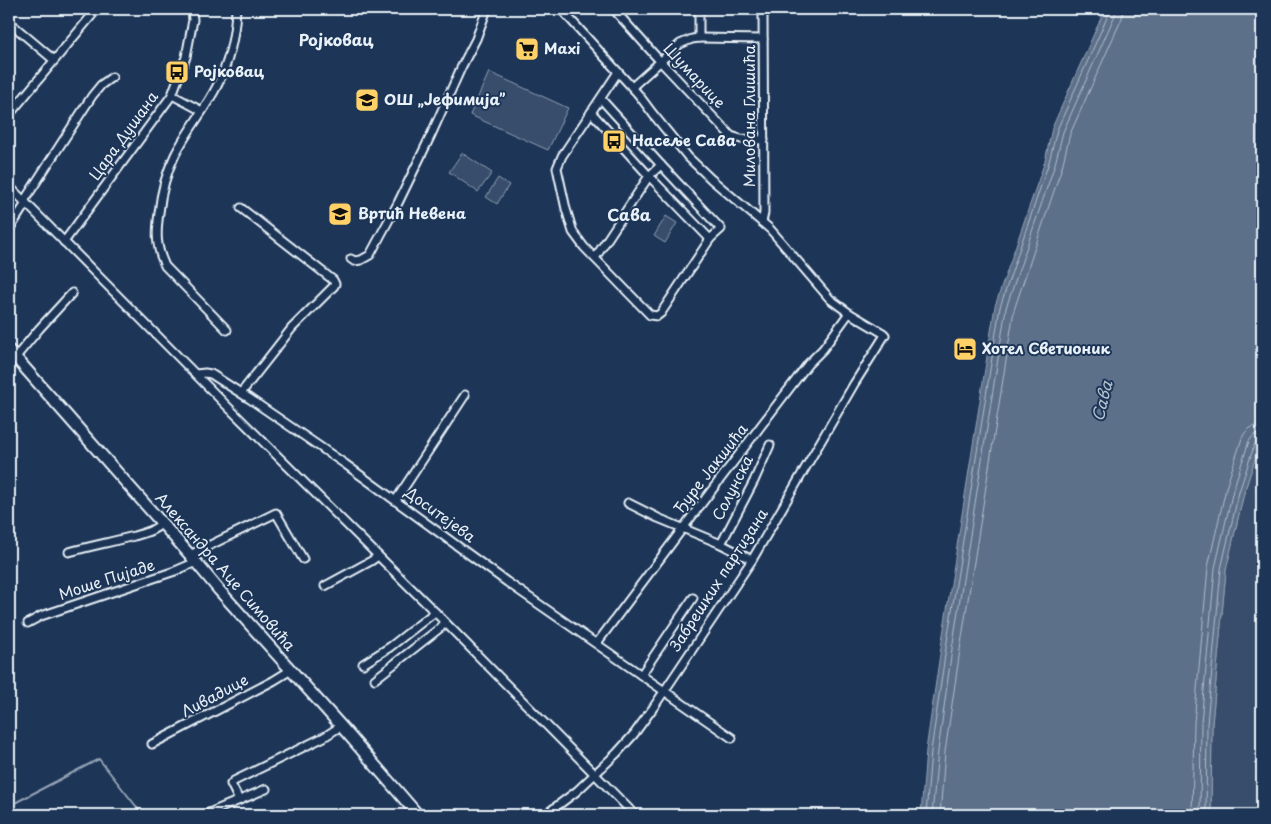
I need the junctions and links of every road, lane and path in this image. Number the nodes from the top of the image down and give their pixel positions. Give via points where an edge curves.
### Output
1 (97, 9) edge
2 (192, 9) edge
3 (236, 9) edge
4 (487, 9) edge
5 (561, 9) edge
6 (615, 9) edge
7 (698, 9) edge
8 (763, 9) edge
9 (9, 22) edge
10 (699, 38) junction
11 (763, 39) junction
12 (54, 60) junction
13 (660, 61) junction
14 (618, 72) junction
15 (112, 77) dead end
16 (632, 86) junction
17 (172, 95) junction
18 (601, 99) junction
19 (202, 111) junction
20 (591, 112) junction
21 (9, 115) edge
22 (764, 140) junction
23 (661, 165) junction
24 (649, 176) junction
25 (9, 186) edge
26 (25, 202) junction
27 (241, 208) dead end
28 (762, 222) junction
29 (9, 230) edge
30 (710, 239) junction
31 (64, 242) junction
32 (594, 258) junction
33 (351, 259) dead end
34 (72, 293) dead end
35 (849, 313) junction
36 (227, 330) dead end
37 (12, 354) edge
38 (196, 374) junction
39 (241, 394) junction
40 (465, 395) dead end
41 (770, 445) dead end
42 (396, 500) junction
43 (628, 503) dead end
44 (162, 523) junction
45 (683, 528) junction
46 (721, 544) junction
47 (69, 552) dead end
48 (378, 556) junction
49 (193, 558) junction
50 (303, 559) dead end
51 (752, 560) junction
52 (325, 586) dead end
53 (692, 598) dead end
54 (435, 612) junction
55 (28, 623) dead end
56 (445, 623) junction
57 (597, 643) junction
58 (363, 664) dead end
59 (291, 670) junction
60 (641, 675) junction
61 (375, 679) dead end
62 (664, 690) junction
63 (342, 726) junction
64 (732, 738) dead end
65 (152, 744) dead end
66 (595, 774) junction
67 (266, 789) dead end
68 (238, 800) junction
69 (204, 815) edge
70 (418, 815) edge
71 (545, 815) edge
72 (635, 815) edge

1 - 12 street
2 - 17 street, Цара Душана via 186,57
3 - 19 street via 234,38 225,68
4 - 33 street via 431,135 370,255 358,261
5 - 14 street
6 - 13 street, Шумарице
7 - 10 street
8 - 11 street, Милована Глишића
9 - 12 street
10 - 11 street
10 - 13 street via 680,44
11 - 22 street, Милована Глишића
12 - 21 street
13 - 16 street
13 - 22 street, Шумарице via 731,136
14 - 16 street
14 - 18 street
15 - 26 street via 92,96
16 - 28 street via 688,157
17 - 19 street
17 - 31 street, Цара Душана
18 - 20 street
18 - 23 street
19 - 36 street via 176,153 166,177 157,242 165,266
20 - 24 street
20 - 32 street via 557,168 574,232
22 - 28 street, Милована Глишића
23 - 24 street
23 - 30 street via 721,229
24 - 30 street
24 - 32 street
25 - 26 street
26 - 29 street
26 - 31 street
27 - 39 street via 335,284 292,328
28 - 35 street via 830,299
30 - 32 street via 661,313 654,317
31 - 38 street
34 - 37 street
35 - 45 street, Ђуре Јакшића
35 - 51 street, Забрешких партизана via 885,335
37 - 44 street, Александра Аце Симовића
38 - 39 street, Доситејева via 210,374
38 - 48 street
39 - 42 street, Доситејева
40 - 42 street
41 - 46 street, Солунска
42 - 57 street, Доситејева
43 - 45 street
44 - 47 street via 145,533
44 - 49 street, Александра Аце Симовића
45 - 46 street
45 - 57 street, Ђуре Јакшића
46 - 51 street
48 - 52 street
48 - 54 street
49 - 50 street, Моше Пијаде via 276,513
49 - 55 street, Моше Пијаде via 175,571
49 - 59 street, Александра Аце Симовића
51 - 62 street, Забрешких партизана
53 - 60 street
54 - 56 street
54 - 58 street
56 - 61 street
56 - 66 street
57 - 60 street, Доситејева
59 - 63 street, Александра Аце Симовића
59 - 65 street, Ливадице
60 - 62 street, Доситејева
62 - 64 street, Доситејева
62 - 66 street, Забрешких партизана via 634,734
63 - 68 street via 324,738 234,781 232,784
63 - 70 street, Александра Аце Симовића
66 - 71 street, Забрешких партизана
66 - 72 street
67 - 68 street
68 - 69 street

